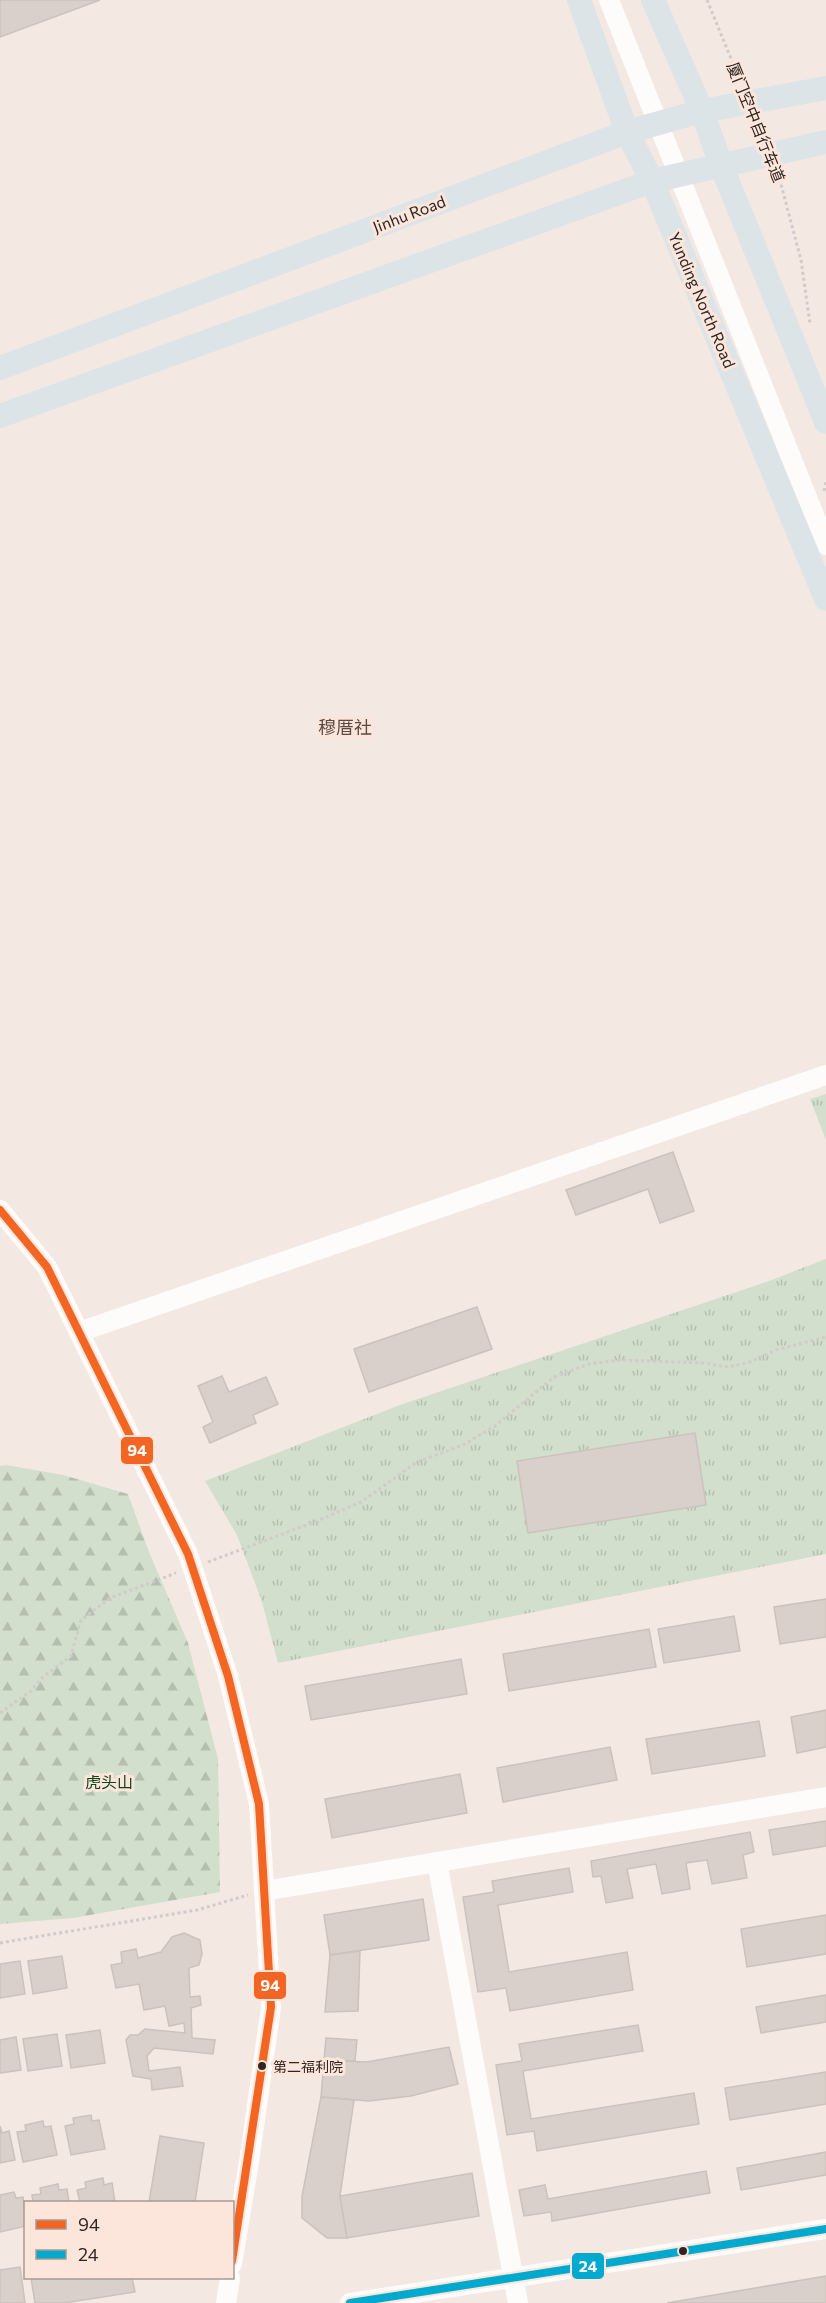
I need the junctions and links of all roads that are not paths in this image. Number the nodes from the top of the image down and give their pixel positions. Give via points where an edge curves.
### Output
1 (579, 0) edge
2 (609, 0) edge
3 (653, 0) edge
4 (826, 88) edge
5 (702, 111) junction
6 (627, 132) junction
7 (826, 142) edge
8 (721, 165) junction
9 (652, 181) junction
10 (0, 368) edge
11 (0, 416) edge
12 (826, 422) edge
13 (826, 545) edge
14 (826, 599) edge
15 (826, 1075) edge
16 (0, 1210) edge
17 (79, 1332) junction
18 (826, 1797) edge
19 (437, 1862) junction
20 (264, 1891) junction
21 (826, 2229) edge
22 (234, 2252) edge
23 (514, 2277) junction
24 (230, 2279) edge
25 (226, 2303) edge
26 (350, 2303) edge
27 (518, 2303) edge

1 - 6 main road, Yunding North Road
2 - 13 street
3 - 5 main road
4 - 5 main road, Jinhu Road
5 - 6 main road, Jinhu Road
5 - 8 main road
6 - 9 main road, Yunding North Road
6 - 10 main road, Jinhu Road
7 - 8 main road
8 - 9 main road
8 - 12 main road
9 - 11 main road
9 - 14 main road, Yunding North Road
15 - 17 street
16 - 17 street via 47,1267
17 - 20 street via 188,1554 228,1676 259,1804
18 - 19 street
19 - 20 street
19 - 23 street
20 - 22 street via 271,2007
21 - 23 street
23 - 26 street
23 - 27 street
24 - 25 street

